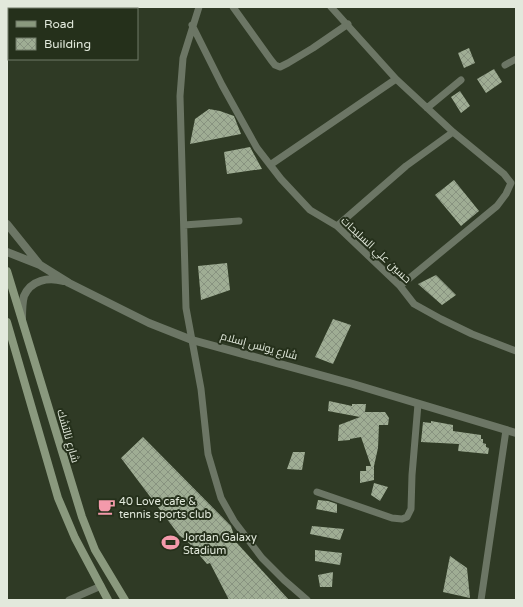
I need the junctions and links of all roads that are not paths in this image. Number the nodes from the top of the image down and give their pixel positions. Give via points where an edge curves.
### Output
1 (199, 7) edge
2 (234, 7) edge
3 (331, 7) edge
4 (348, 24) junction
5 (192, 25) junction
6 (516, 59) edge
7 (505, 65) dead end
8 (396, 79) junction
9 (461, 80) dead end
10 (427, 108) junction
11 (453, 132) junction
12 (270, 165) junction
13 (239, 221) dead end
14 (7, 224) edge
15 (184, 225) junction
16 (337, 226) junction
17 (7, 252) edge
18 (40, 266) junction
19 (7, 271) edge
20 (69, 283) junction
21 (400, 286) junction
22 (22, 320) junction
23 (7, 322) edge
24 (192, 340) junction
25 (516, 351) edge
26 (418, 404) junction
27 (506, 430) junction
28 (516, 433) edge
29 (317, 492) dead end
30 (101, 586) junction
31 (69, 600) edge
32 (108, 600) edge
33 (125, 600) edge
34 (307, 600) edge
35 (482, 600) edge

1 - 5 street
2 - 4 street via 271,60 280,66 307,52
3 - 4 street
4 - 8 street
5 - 12 street, حسين علي السليحات via 250,136
5 - 15 street via 183,58 180,96
6 - 7 street
8 - 10 street
8 - 12 street
9 - 10 street
10 - 11 street
11 - 16 street via 406,166
11 - 21 street via 504,174 511,183 509,189 492,211
12 - 16 street, حسين علي السليحات via 310,210
13 - 15 street
14 - 18 street
15 - 24 street via 186,308
16 - 21 street, حسين علي السليحات
17 - 18 street, شارع يونس إسلام
18 - 20 street, شارع يونس إسلام
19 - 22 main road, شارع نالتشك
20 - 22 street via 48,278 35,283 25,296
20 - 24 street, شارع يونس إسلام via 149,323
21 - 25 street, حسين علي السليحات via 414,304 426,311 472,334
22 - 33 main road, شارع نالتشك via 82,517 95,550
23 - 30 main road via 58,498 75,538
24 - 26 street, شارع يونس إسلام via 306,370
24 - 34 street via 201,389 208,454 221,498 234,521 262,558
26 - 27 street, شارع يونس إسلام
26 - 29 street via 411,510 406,517 392,518
27 - 28 street, شارع يونس إسلام
27 - 35 street
30 - 31 street
30 - 32 main road

